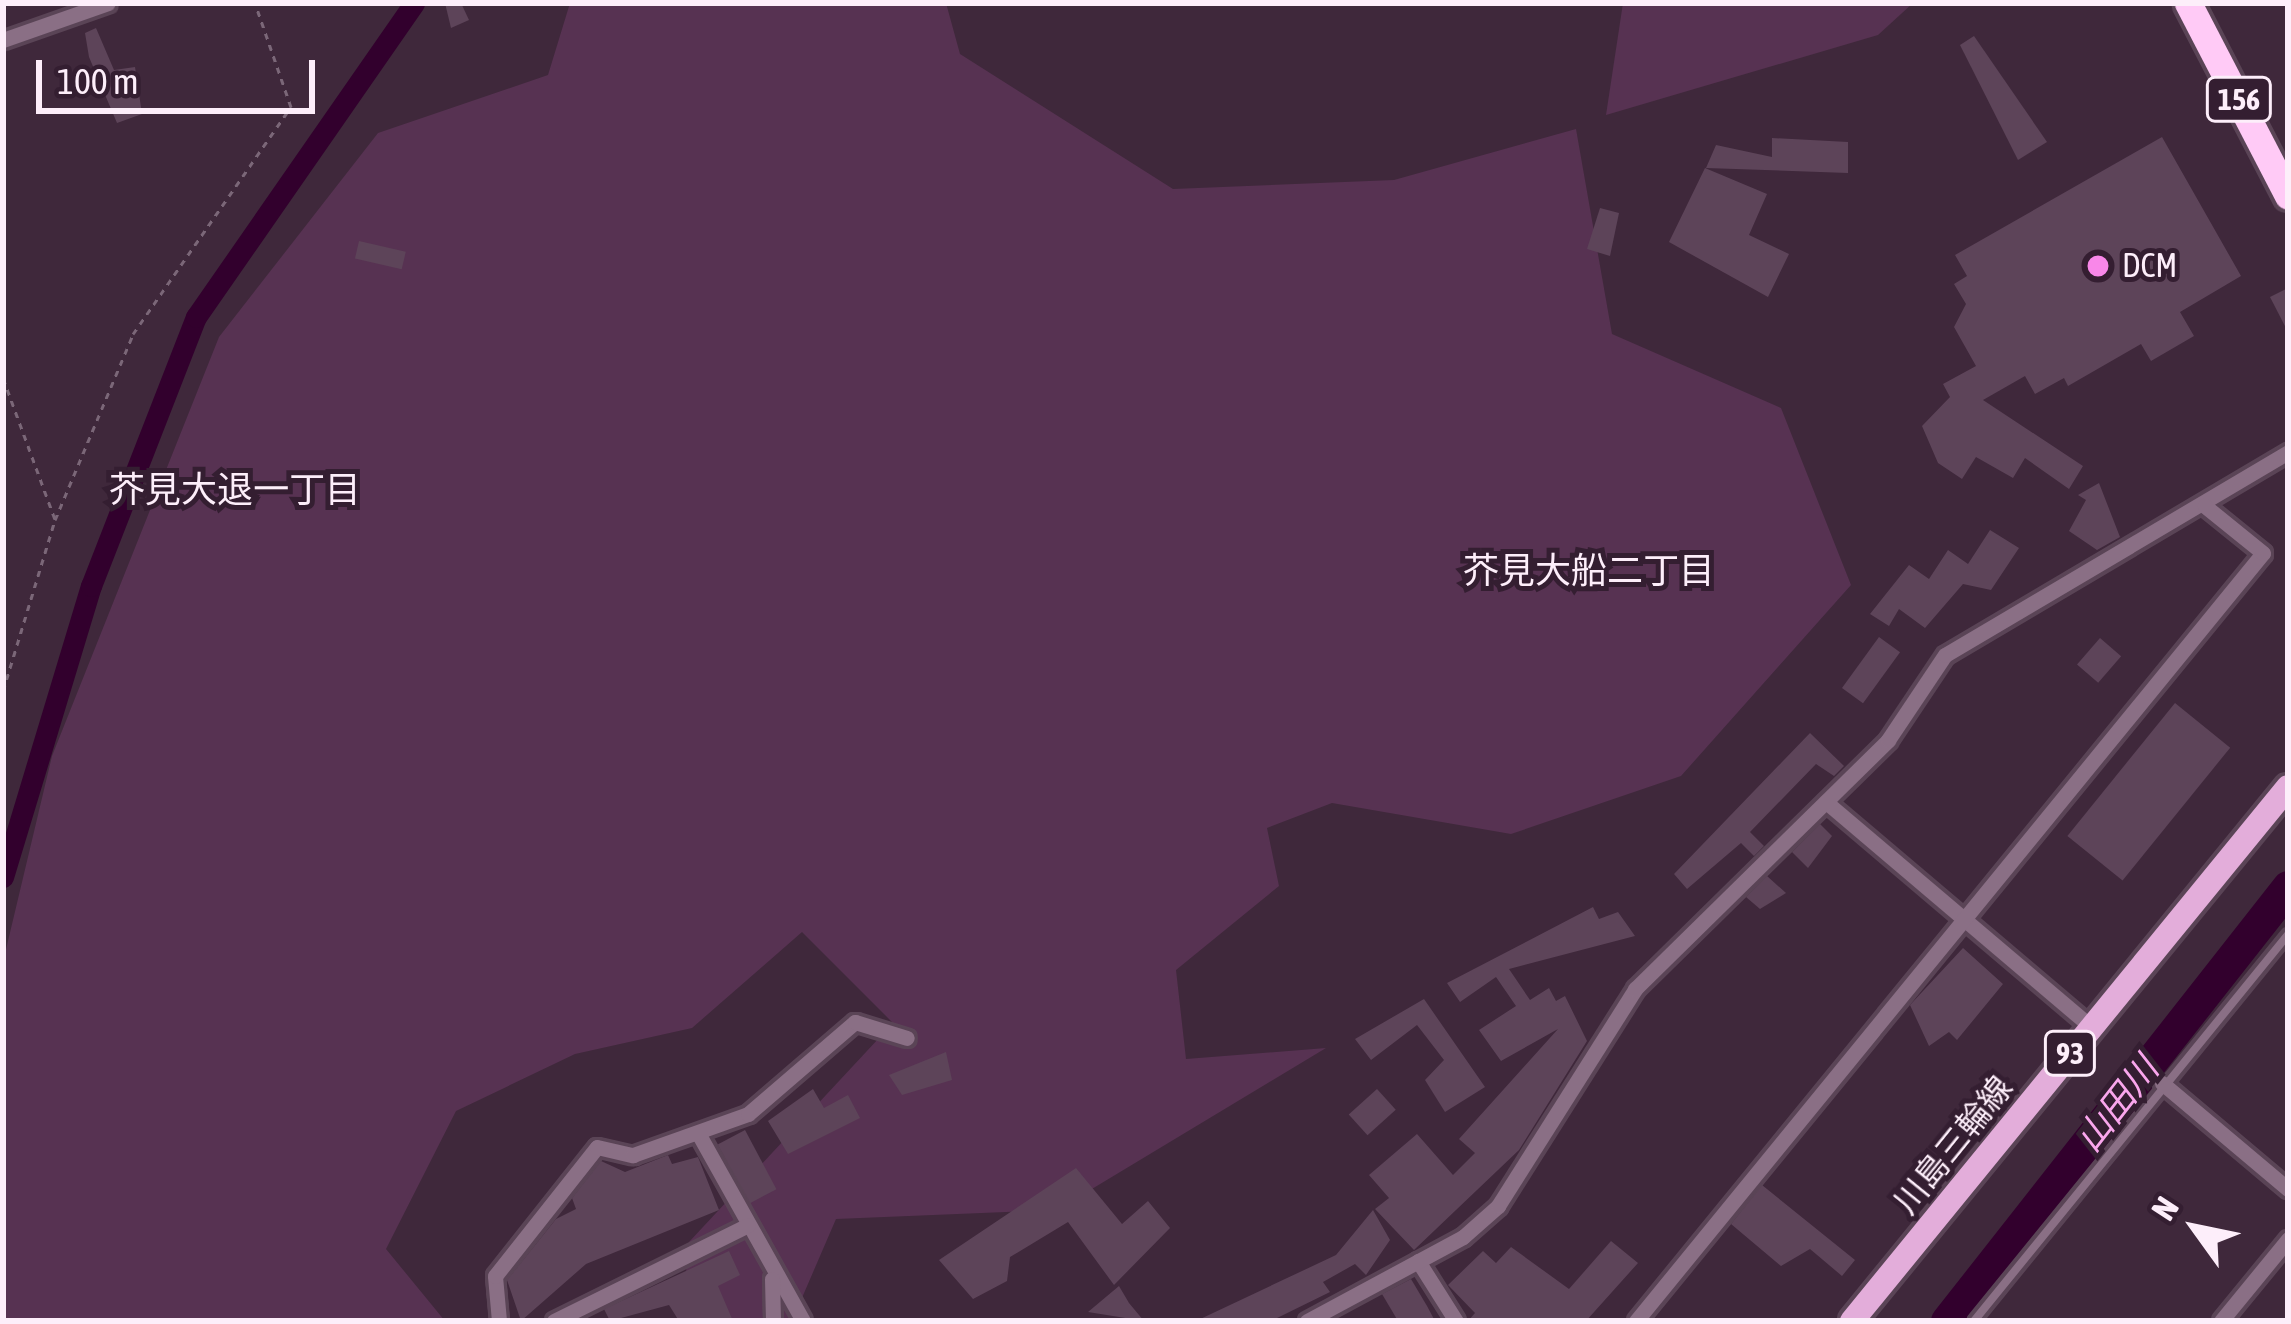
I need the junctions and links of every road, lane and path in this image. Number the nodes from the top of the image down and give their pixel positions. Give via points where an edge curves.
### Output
1 (108, 3) edge
2 (255, 3) edge
3 (2188, 3) edge
4 (3, 40) edge
5 (2288, 196) edge
6 (3, 378) edge
7 (2288, 452) edge
8 (2205, 506) junction
9 (56, 520) junction
10 (3, 692) edge
11 (2288, 787) edge
12 (1826, 802) junction
13 (1965, 917) junction
14 (2288, 935) edge
15 (2091, 1027) junction
16 (907, 1038) dead end
17 (2162, 1083) junction
18 (698, 1133) junction
19 (2288, 1189) edge
20 (748, 1225) junction
21 (2288, 1239) edge
22 (1418, 1261) junction
23 (772, 1276) junction
24 (499, 1321) edge
25 (554, 1321) edge
26 (773, 1321) edge
27 (803, 1321) edge
28 (1307, 1321) edge
29 (1456, 1321) edge
30 (1636, 1321) edge
31 (1852, 1321) edge
32 (1974, 1321) edge
33 (2221, 1321) edge

1 - 4 street
2 - 9 path via 291,106 133,334
3 - 5 highway, 156
6 - 9 path
7 - 8 street
8 - 12 street via 1945,655 1888,740
8 - 13 street via 2263,553
9 - 10 path
11 - 15 main road, 川島三輪線 / 93
12 - 13 street
12 - 22 street via 1635,989 1498,1206
13 - 15 street
13 - 30 street
14 - 17 lane
15 - 31 main road, 川島三輪線 / 93
16 - 18 street via 855,1022 748,1114
17 - 19 street
17 - 32 lane
18 - 20 street
18 - 24 street via 633,1155 597,1147 495,1276
20 - 23 street
20 - 25 street
21 - 33 street
22 - 28 street
22 - 29 street
23 - 26 street
23 - 27 street

